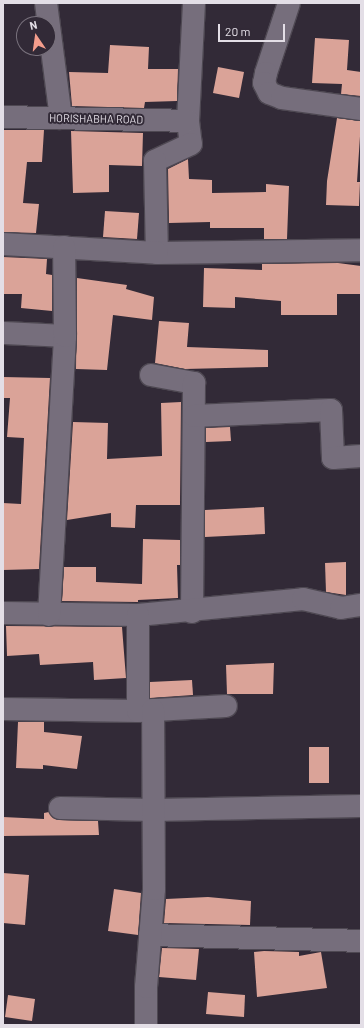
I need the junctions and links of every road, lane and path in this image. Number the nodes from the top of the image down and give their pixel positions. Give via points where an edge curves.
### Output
1 (46, 3) edge
2 (194, 3) edge
3 (289, 3) edge
4 (361, 109) edge
5 (3, 117) edge
6 (61, 118) junction
7 (188, 122) junction
8 (3, 244) edge
9 (64, 247) junction
10 (361, 250) edge
11 (157, 253) junction
12 (3, 334) edge
13 (65, 336) junction
14 (151, 375) dead end
15 (194, 416) junction
16 (361, 456) edge
17 (361, 605) edge
18 (192, 612) junction
19 (3, 613) edge
20 (49, 615) junction
21 (138, 615) junction
22 (226, 706) dead end
23 (3, 709) edge
24 (145, 711) junction
25 (361, 806) edge
26 (60, 808) dead end
27 (154, 810) junction
28 (150, 935) junction
29 (361, 941) edge
30 (146, 1025) edge

1 - 6 street
2 - 7 street
3 - 4 street via 266,73 264,83 269,93 282,98
5 - 6 street, HORISHABHA ROAD
6 - 7 street, HORISHABHA ROAD
7 - 11 street via 191,144 155,161
8 - 9 street via 34,248
9 - 11 street
9 - 13 street
10 - 11 street
12 - 13 street
13 - 20 street
14 - 15 street via 194,383
15 - 16 street via 331,410 333,458
15 - 18 street
17 - 18 street via 341,608 303,599
18 - 21 street
19 - 20 street
20 - 21 street
21 - 24 street
22 - 24 street
23 - 24 street
24 - 27 street
25 - 27 street
26 - 27 street
27 - 28 street via 154,888
28 - 29 street
28 - 30 street

